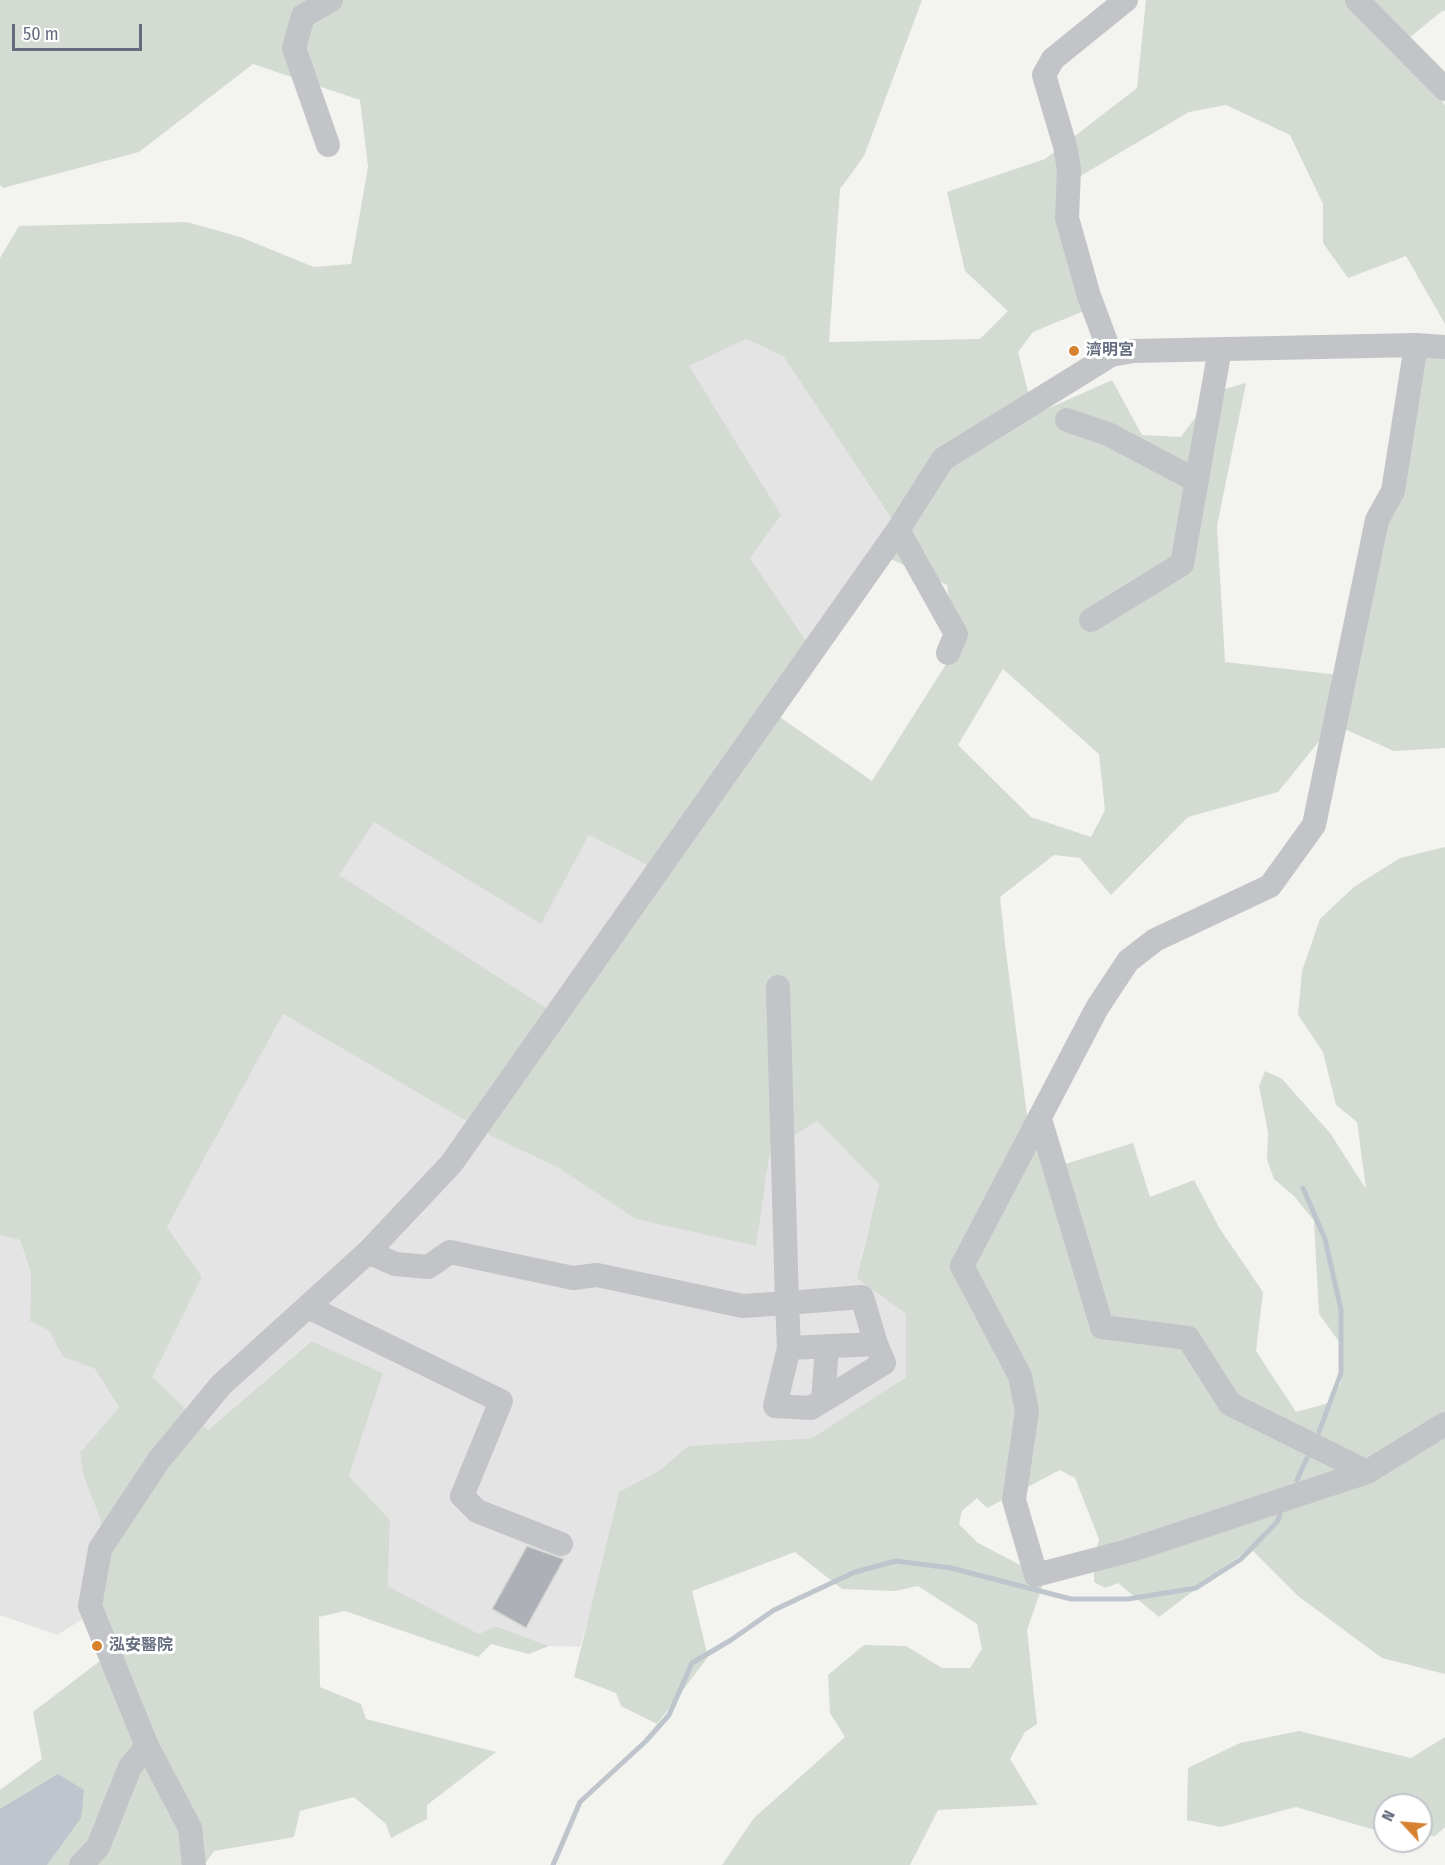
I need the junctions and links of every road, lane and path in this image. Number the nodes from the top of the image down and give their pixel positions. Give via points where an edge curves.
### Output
1 (331, 0) edge
2 (1126, 0) edge
3 (1357, 0) edge
4 (1445, 89) edge
5 (328, 145) dead end
6 (1416, 345) junction
7 (1445, 347) edge
8 (1220, 349) junction
9 (1112, 355) junction
10 (1067, 420) dead end
11 (1197, 481) junction
12 (898, 530) junction
13 (1090, 620) dead end
14 (948, 653) dead end
15 (778, 987) dead end
16 (1040, 1119) junction
17 (368, 1252) junction
18 (787, 1303) junction
19 (308, 1307) junction
20 (876, 1344) junction
21 (827, 1347) junction
22 (789, 1348) junction
23 (823, 1401) junction
24 (1445, 1424) edge
25 (1367, 1472) junction
26 (561, 1544) dead end
27 (147, 1746) junction
28 (81, 1865) edge
29 (194, 1865) edge

1 - 5 street via 303,16 294,48
2 - 9 street via 1053,59 1044,75 1069,169 1067,218 1089,296
3 - 4 street
6 - 7 street
6 - 8 street
6 - 16 street via 1393,491 1377,520 1314,825 1270,886 1155,940 1128,961 1097,1008
8 - 9 street
8 - 11 street
9 - 12 street via 943,459
10 - 11 street via 1108,434
11 - 13 street via 1182,564
12 - 14 street via 956,634
12 - 17 street via 451,1164
15 - 18 street
16 - 25 street via 1102,1327 1188,1338 1230,1404
16 - 25 street via 962,1266 1020,1376 1027,1411 1014,1500 1036,1575 1128,1551
17 - 18 street via 395,1264 428,1267 450,1252 573,1278 597,1275 743,1305
17 - 19 street
18 - 20 street via 862,1297
18 - 22 street
19 - 26 street via 501,1401 462,1496 477,1511
19 - 27 street via 221,1385 159,1460 100,1549 90,1606
20 - 21 street
20 - 23 street via 884,1363
21 - 22 street
21 - 23 street
22 - 23 street via 775,1406 811,1408
24 - 25 street
27 - 28 street via 130,1767 98,1847
27 - 29 street via 190,1828

